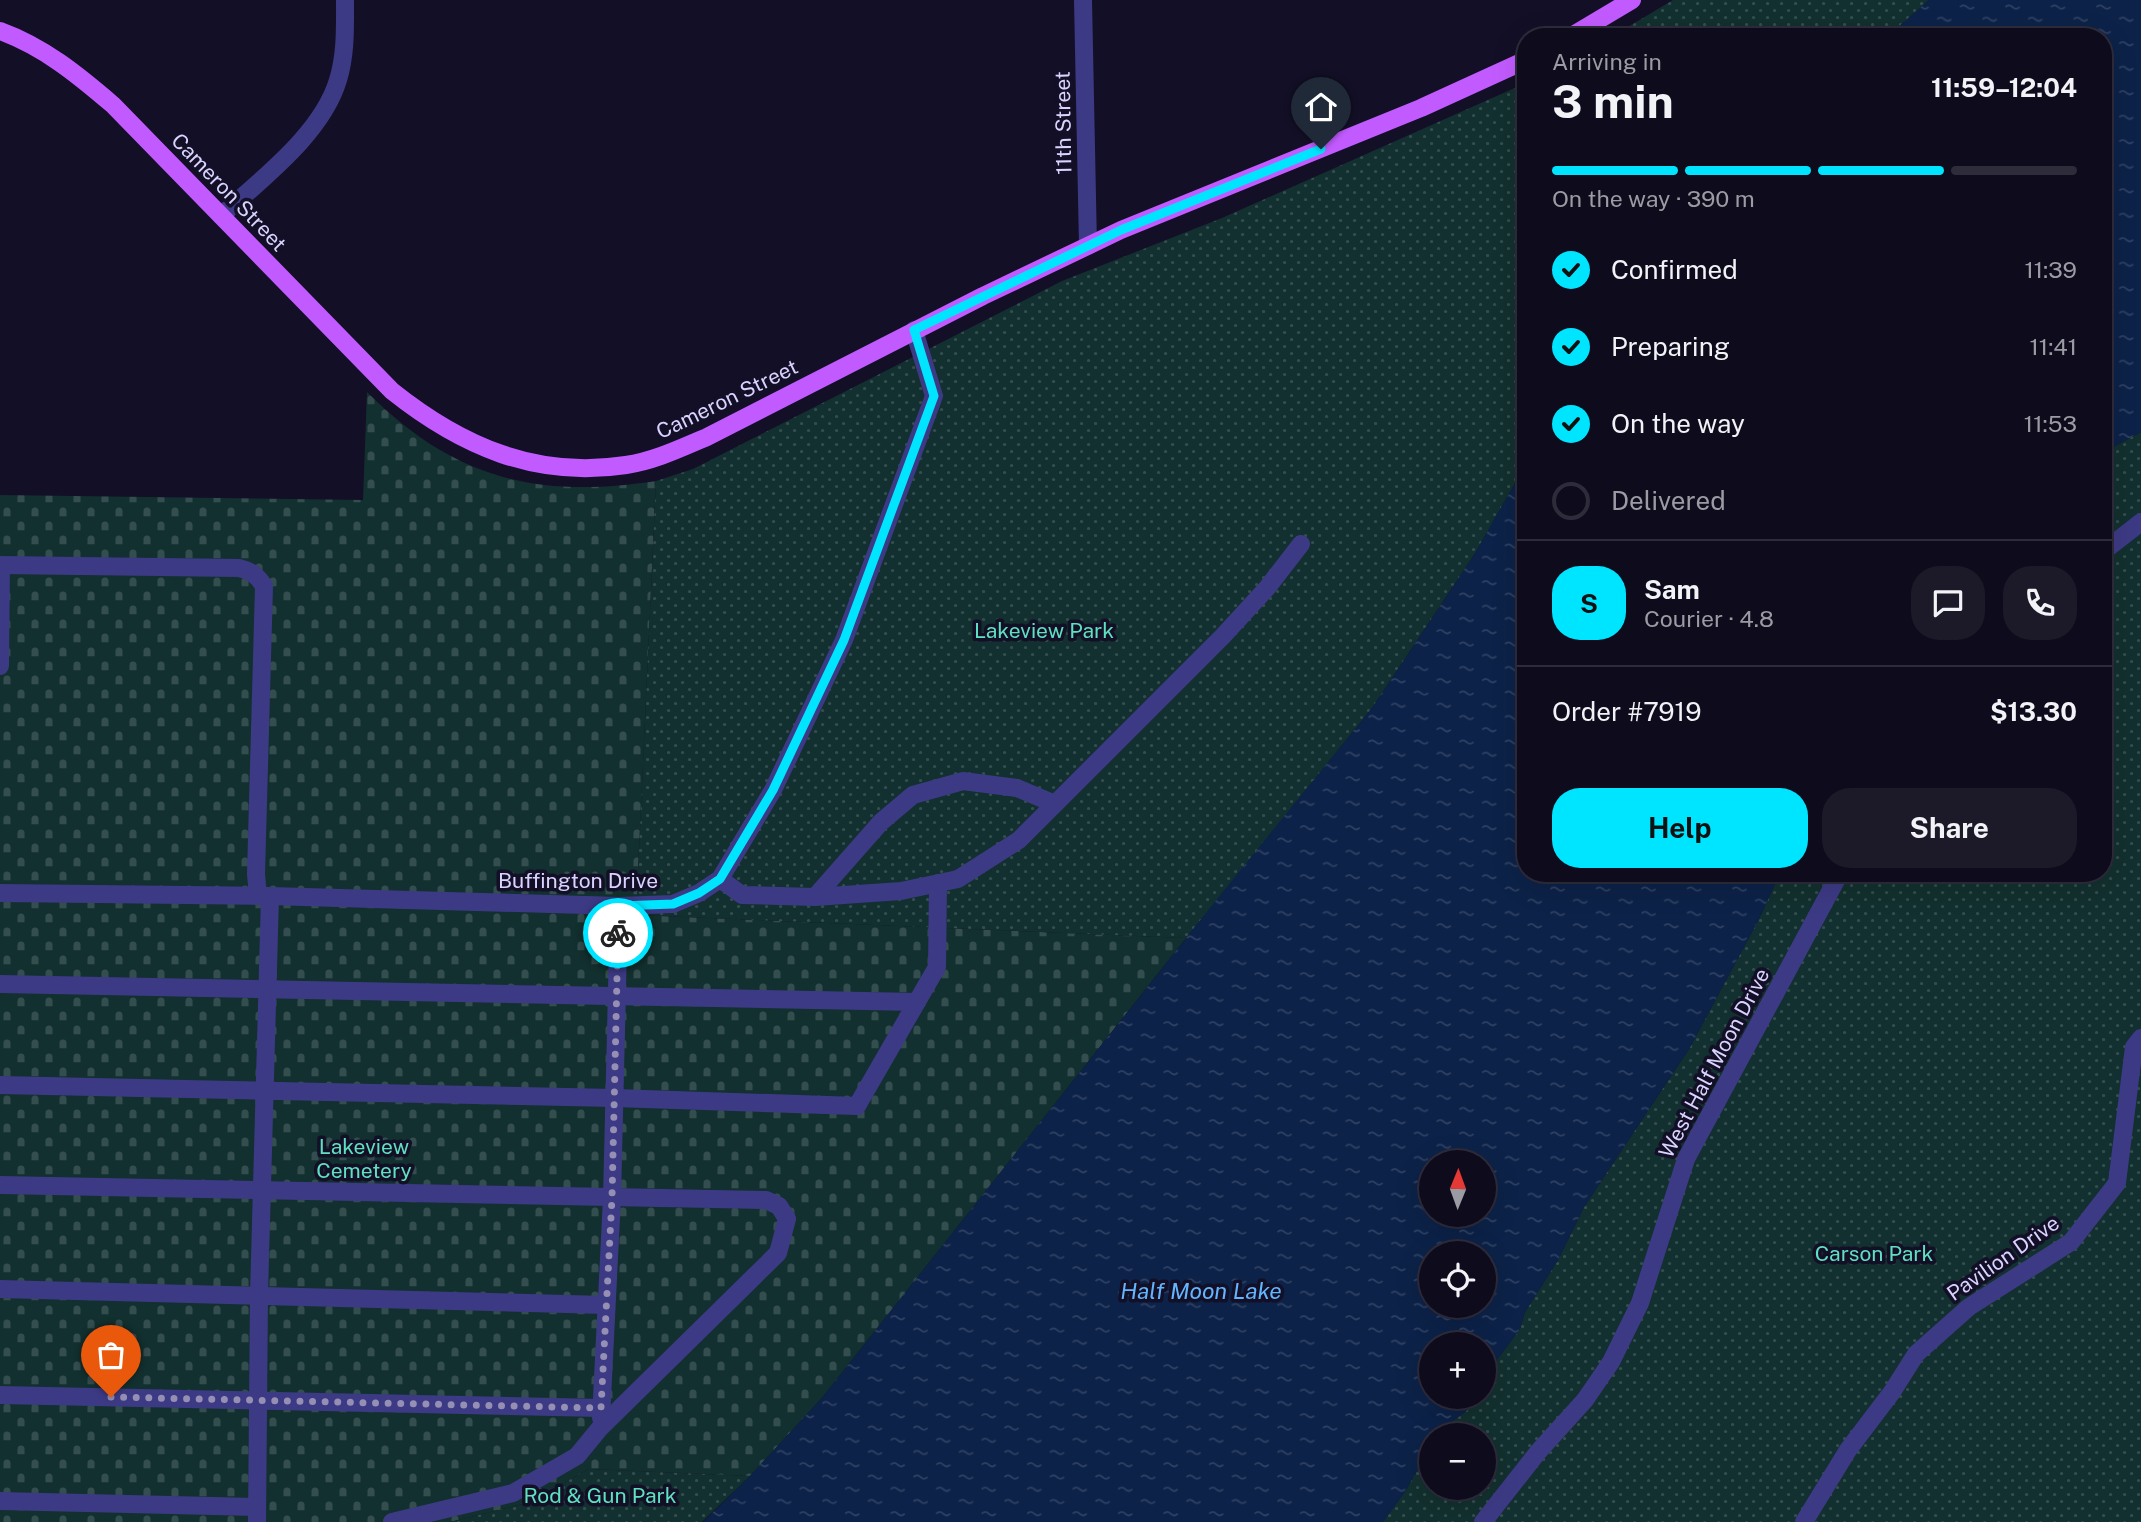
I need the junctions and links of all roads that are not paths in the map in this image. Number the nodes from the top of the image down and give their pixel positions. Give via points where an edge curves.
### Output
1 (345, 0) edge
2 (1083, 0) edge
3 (1632, 0) edge
4 (1585, 28) edge
5 (0, 31) edge
6 (1517, 64) edge
7 (221, 216) junction
8 (1088, 246) junction
9 (914, 330) junction
10 (2138, 527) edge
11 (1301, 544) dead end
12 (2112, 545) edge
13 (0, 565) edge
14 (0, 666) edge
15 (1055, 804) junction
16 (720, 879) junction
17 (1835, 882) edge
18 (938, 883) junction
19 (0, 892) edge
20 (264, 896) junction
21 (815, 897) junction
22 (619, 906) junction
23 (0, 984) edge
24 (267, 989) junction
25 (617, 995) junction
26 (917, 1002) junction
27 (2141, 1038) edge
28 (0, 1085) edge
29 (265, 1091) junction
30 (614, 1098) junction
31 (0, 1185) edge
32 (263, 1189) junction
33 (612, 1198) junction
34 (0, 1289) edge
35 (259, 1295) junction
36 (606, 1305) junction
37 (0, 1395) edge
38 (258, 1400) junction
39 (601, 1408) junction
40 (600, 1428) junction
41 (0, 1501) edge
42 (257, 1514) edge
43 (392, 1522) edge
44 (1483, 1522) edge
45 (1804, 1522) edge

1 - 7 street via 345,47 338,81 322,116
2 - 8 street, 11th Street
3 - 4 main road
5 - 7 main road, Cameron Street via 69,67 113,105
6 - 8 main road, Cameron Street
7 - 9 main road, Cameron Street via 392,391 457,436 493,453 533,464 626,465 666,455
8 - 9 main road, Cameron Street
9 - 16 street, Buffington Drive via 934,396 844,640 773,790
10 - 12 street
11 - 15 street via 1223,636
13 - 14 street
13 - 20 street via 239,568 259,578 264,586
15 - 18 street via 1018,840 958,879
15 - 21 street via 1017,788 963,780 913,795 881,822
16 - 21 street via 742,895
16 - 22 street, Buffington Drive via 673,904
17 - 44 street, West Half Moon Drive via 1686,1159 1640,1303 1611,1362 1586,1400
18 - 21 street via 901,891
18 - 26 street via 937,967
19 - 20 street, Buffington Drive
20 - 22 street, Buffington Drive
20 - 24 street
22 - 25 street
23 - 24 street
24 - 25 street
24 - 29 street
25 - 26 street
25 - 30 street
26 - 30 street via 857,1106
27 - 45 street, Pavilion Drive via 2134,1047 2117,1184 2071,1242 1969,1307 1916,1354
28 - 29 street
29 - 30 street
29 - 32 street
30 - 33 street
31 - 32 street
32 - 33 street
32 - 35 street
33 - 36 street
33 - 40 street via 766,1200 779,1206 787,1219 778,1252 767,1266
34 - 35 street
35 - 36 street
35 - 38 street
36 - 39 street
37 - 38 street
38 - 39 street
38 - 42 street
39 - 40 street
40 - 43 street via 576,1456 513,1493
41 - 42 street

